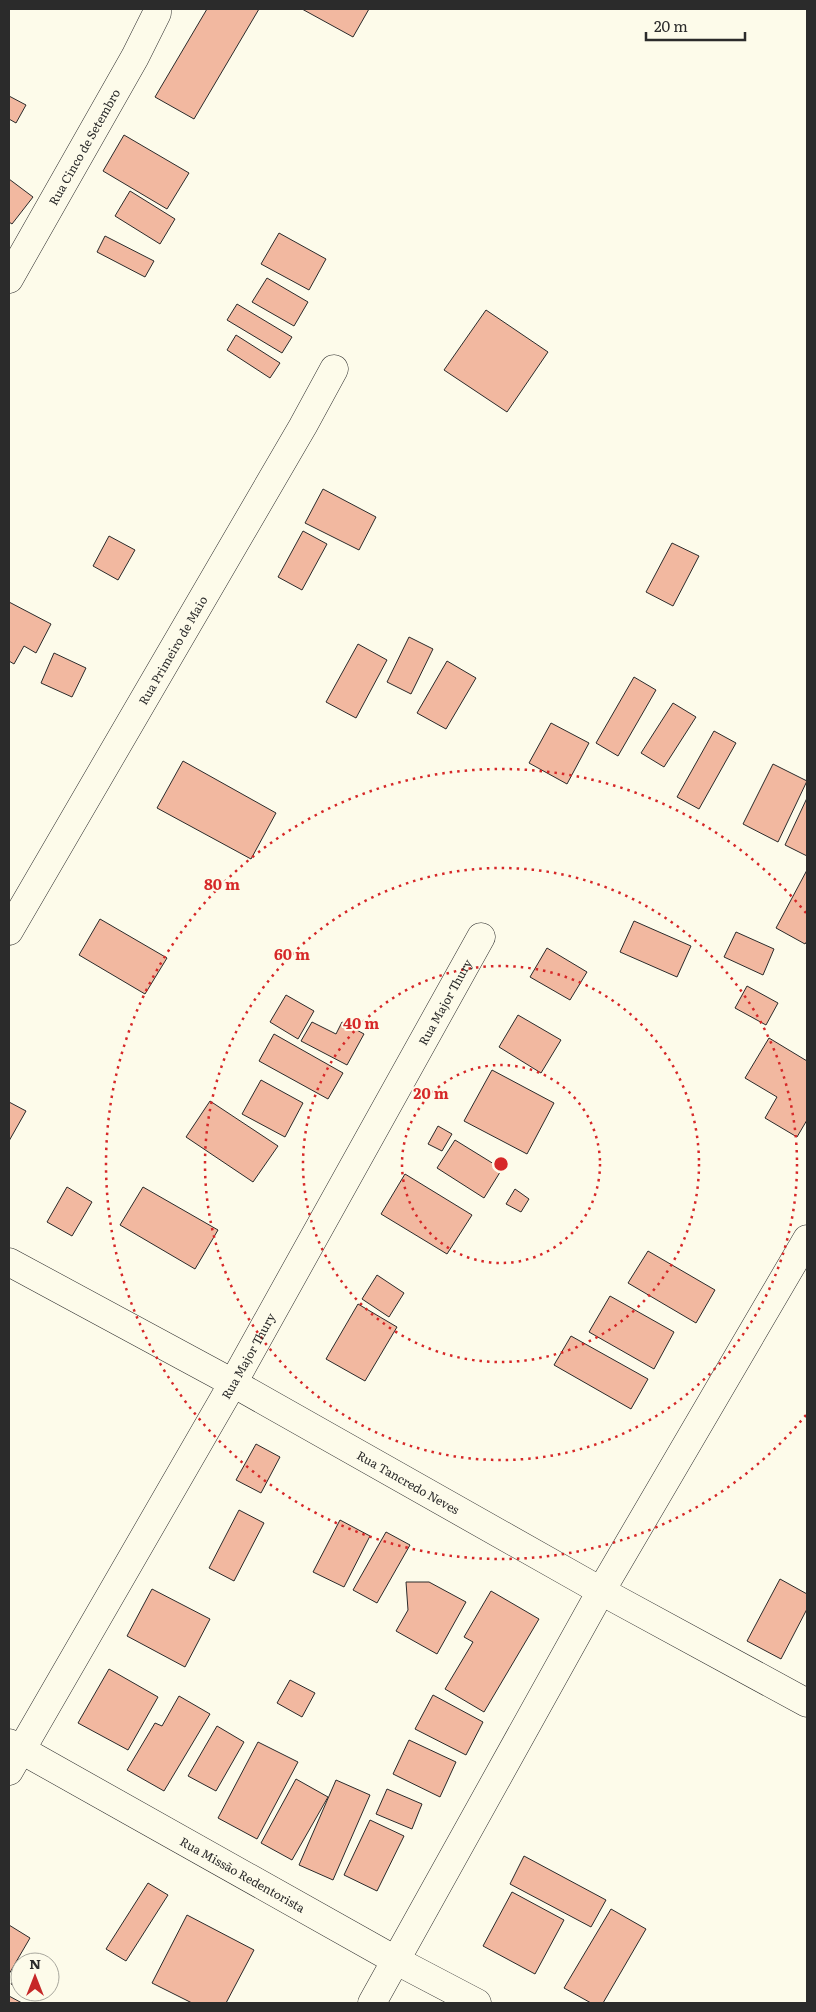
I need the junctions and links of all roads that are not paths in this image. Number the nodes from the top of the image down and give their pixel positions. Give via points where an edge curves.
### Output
1 (157, 11) edge
2 (9, 279) edge
3 (334, 368) dead end
4 (9, 931) edge
5 (480, 937) dead end
6 (807, 1239) edge
7 (9, 1262) edge
8 (233, 1383) junction
9 (601, 1591) junction
10 (807, 1703) edge
11 (13, 1755) edge
12 (397, 1961) junction
13 (372, 2003) edge
14 (478, 2003) edge

1 - 2 street, Rua Cinco de Setembro via 135,57
3 - 4 street, Rua Primeiro de Maio
5 - 8 street, Rua Major Thury
6 - 9 street
7 - 8 street, Rua Tancredo Neves
8 - 9 street, Rua Tancredo Neves
8 - 11 street, Rua Major Thury
9 - 10 street, Rua Tancredo Neves
9 - 12 street
11 - 12 street, Rua Missão Redentorista
12 - 13 street
12 - 14 street, Rua Missão Redentorista

